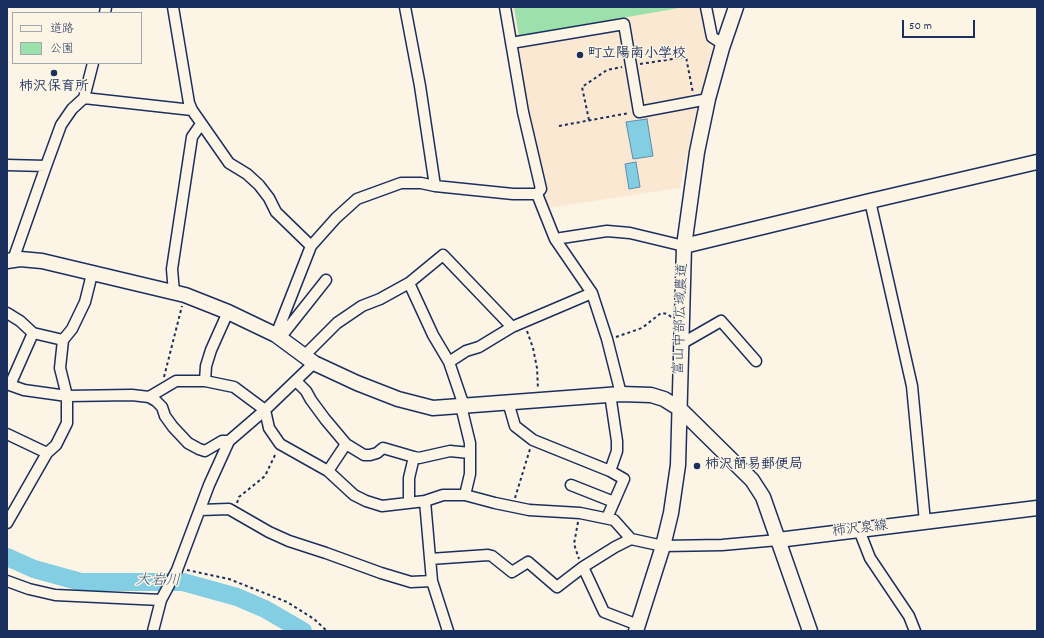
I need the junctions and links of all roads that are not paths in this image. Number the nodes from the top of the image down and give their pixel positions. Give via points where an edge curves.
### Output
1 (173, 7) edge
2 (404, 7) edge
3 (505, 7) edge
4 (706, 7) edge
5 (736, 7) edge
6 (512, 44) junction
7 (723, 44) junction
8 (92, 64) edge
9 (84, 98) junction
10 (702, 100) junction
11 (192, 110) junction
12 (201, 124) junction
13 (1037, 162) edge
14 (7, 165) edge
15 (46, 166) junction
16 (435, 186) junction
17 (536, 194) junction
18 (870, 201) junction
19 (555, 239) junction
20 (311, 246) junction
21 (684, 246) junction
22 (10, 261) edge
23 (92, 274) junction
24 (326, 280) dead end
25 (409, 283) junction
26 (592, 293) junction
27 (179, 294) junction
28 (228, 312) junction
29 (7, 313) edge
30 (512, 327) junction
31 (33, 333) junction
32 (278, 337) junction
33 (63, 340) junction
34 (681, 344) junction
35 (309, 360) junction
36 (756, 361) dead end
37 (449, 362) junction
38 (205, 381) junction
39 (296, 381) junction
40 (8, 384) edge
41 (615, 394) junction
42 (67, 396) junction
43 (149, 398) junction
44 (508, 402) junction
45 (462, 406) junction
46 (680, 409) junction
47 (264, 410) junction
48 (7, 434) edge
49 (229, 441) junction
50 (346, 444) junction
51 (47, 452) junction
52 (470, 453) junction
53 (414, 457) junction
54 (328, 471) junction
55 (610, 471) junction
56 (571, 485) dead end
57 (465, 495) junction
58 (425, 501) junction
59 (614, 502) junction
60 (409, 503) junction
61 (1037, 508) edge
62 (200, 510) junction
63 (607, 518) junction
64 (7, 522) edge
65 (925, 522) junction
66 (859, 530) junction
67 (631, 539) junction
68 (778, 540) junction
69 (663, 546) junction
70 (430, 560) junction
71 (583, 567) junction
72 (7, 581) edge
73 (432, 581) junction
74 (161, 600) junction
75 (637, 628) edge
76 (153, 631) edge
77 (448, 631) edge
78 (810, 631) edge
79 (915, 631) edge

1 - 11 street
2 - 16 street via 420,86
3 - 6 street
4 - 7 street via 712,37
5 - 7 street, 富山中部広域農道
6 - 10 street via 624,24 638,112
6 - 17 street via 523,112 541,189
7 - 10 street, 富山中部広域農道
8 - 9 street
9 - 11 street
9 - 15 street via 72,109 61,125
10 - 21 street, 富山中部広域農道
11 - 12 street
12 - 20 street via 229,163 259,185 276,212
12 - 27 street via 192,137 172,269
13 - 18 street
14 - 15 street
15 - 22 street
16 - 17 street
16 - 20 street via 401,183 357,199
17 - 19 street
18 - 21 street
18 - 65 street via 912,386
19 - 21 street via 607,231 630,233
19 - 26 street
20 - 32 street
21 - 34 street, 富山中部広域農道
22 - 23 street via 42,261
23 - 27 street
23 - 33 street via 84,302 72,329
24 - 32 street
25 - 30 street via 443,255
25 - 35 street via 362,306 337,323
25 - 37 street via 433,335
26 - 30 street
26 - 41 street via 607,339
27 - 28 street
28 - 32 street
28 - 38 street via 211,350
29 - 31 street
30 - 37 street via 479,347 466,350
31 - 33 street
31 - 40 street
32 - 35 street
33 - 42 street via 60,368
34 - 36 street via 721,321
34 - 46 street, 富山中部広域農道
35 - 39 street
35 - 45 street via 398,399 433,408
37 - 45 street
38 - 43 street via 176,381
38 - 47 street via 234,387
39 - 47 street
39 - 50 street
40 - 42 street via 24,390
41 - 44 street
41 - 46 street via 651,395 664,399
41 - 55 street via 617,451
42 - 43 street via 132,395
42 - 51 street via 67,423 56,445
43 - 49 street via 162,407 165,416 188,443 199,449 204,451 222,441
44 - 45 street
44 - 55 street via 515,426 533,440
45 - 52 street
46 - 68 street via 752,480 763,497
46 - 69 street, 富山中部広域農道 via 678,465
47 - 49 street
47 - 54 street via 269,428 280,444
48 - 51 street
49 - 62 street
50 - 53 street via 364,455 377,453 383,448
50 - 54 street
51 - 64 street
52 - 53 street via 450,451
52 - 57 street via 470,474
53 - 60 street via 409,478
54 - 60 street via 354,495 366,501 382,506
55 - 59 street via 624,479
56 - 59 street
57 - 58 street via 443,495
57 - 63 street via 529,510 580,513
58 - 60 street
58 - 70 street
59 - 63 street
61 - 65 street, 柿沢泉線
62 - 73 street via 229,508 289,541 412,582
62 - 74 street via 178,569
63 - 67 street via 614,520
65 - 66 street, 柿沢泉線
66 - 68 street, 柿沢泉線
66 - 79 street via 870,558 909,616
67 - 69 street
67 - 71 street
68 - 69 street via 722,545
68 - 78 street
69 - 75 street, 富山中部広域農道
70 - 71 street via 488,555 512,572 528,562 557,587
70 - 73 street
71 - 75 street via 604,612
72 - 74 street via 55,595
73 - 77 street
74 - 76 street

